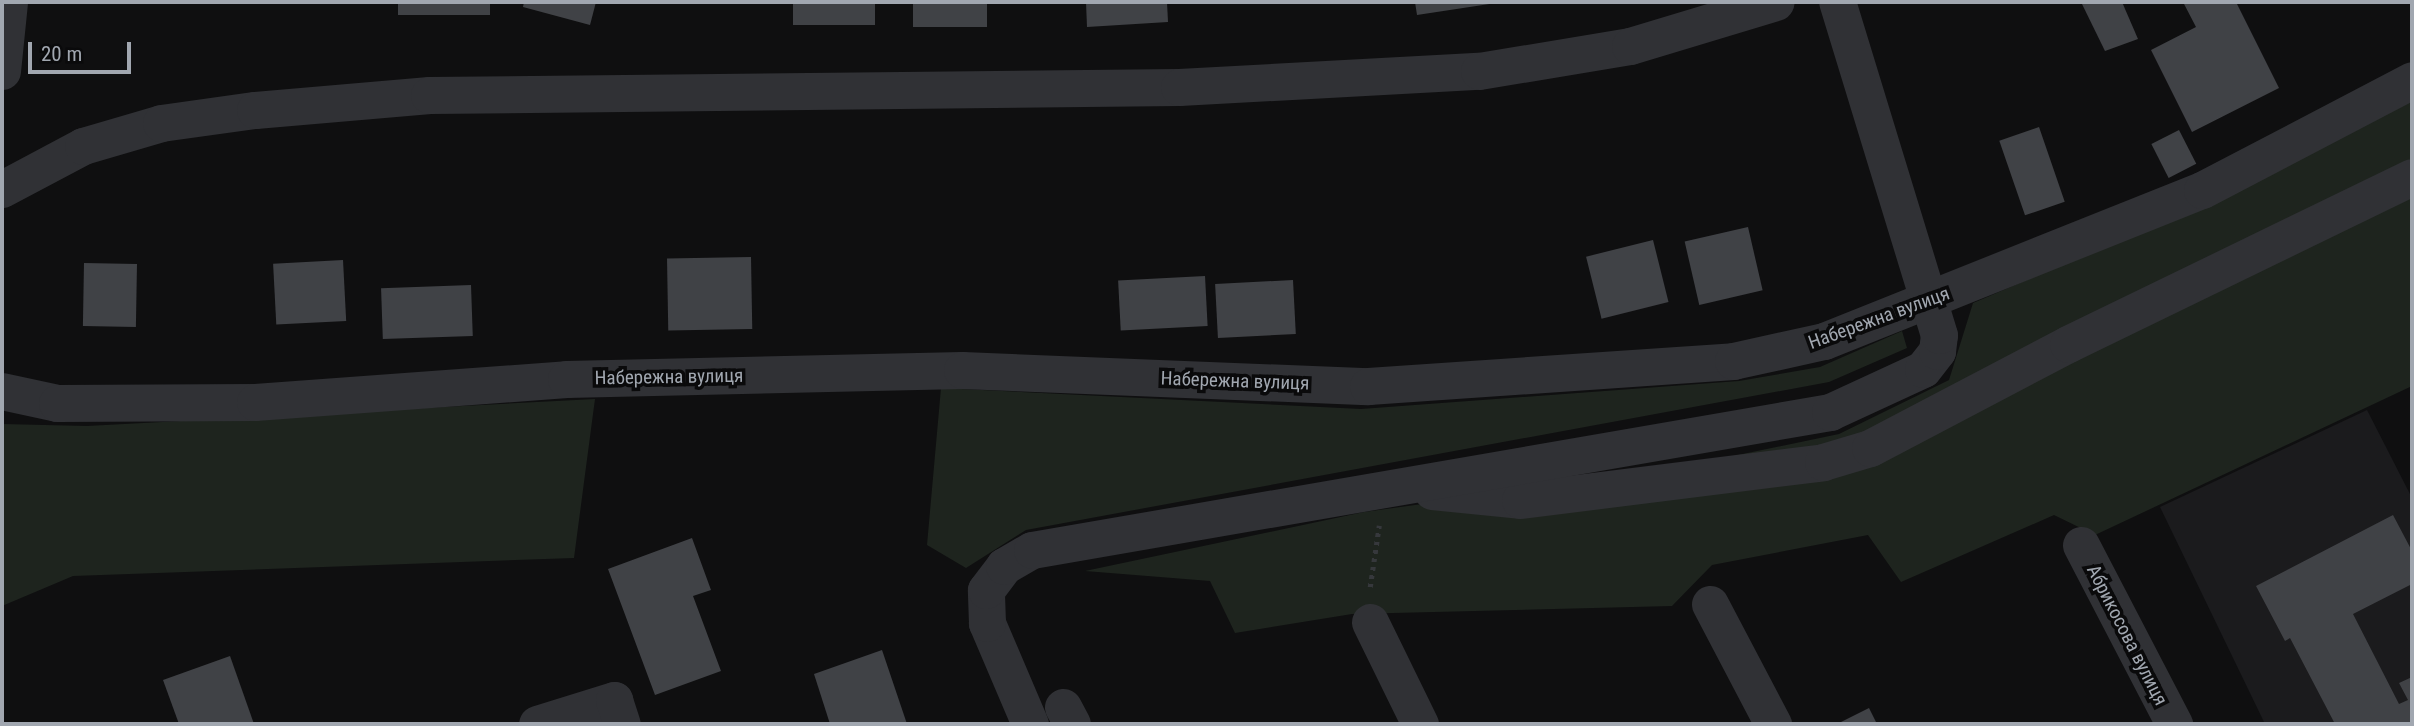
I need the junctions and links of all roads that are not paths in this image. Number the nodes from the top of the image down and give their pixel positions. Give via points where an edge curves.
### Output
1 (9, 2) edge
2 (1776, 2) edge
3 (1837, 2) edge
4 (2, 71) edge
5 (2412, 80) edge
6 (2412, 177) edge
7 (2, 189) edge
8 (1930, 301) junction
9 (2, 391) edge
10 (1385, 486) junction
11 (2081, 545) dead end
12 (1710, 604) dead end
13 (1370, 622) road end
14 (537, 724) edge
15 (622, 724) edge
16 (1030, 724) edge
17 (1420, 724) edge
18 (1773, 724) edge
19 (2174, 724) edge

1 - 4 street
2 - 7 street via 1630,46 1479,71 1166,87 429,96 256,110 162,122 83,146
3 - 8 street
5 - 8 street, Набережна вулиця via 2202,190
6 - 10 street via 2080,338 1870,448 1823,462 1520,500
8 - 9 street, Набережна вулиця via 1824,341 1733,361 1368,386 962,370 566,379 255,402 57,403
8 - 10 street via 1939,335 1931,360 1914,375 1830,412
10 - 16 street via 1032,550 1004,566 986,590 987,623
11 - 19 street, Абрикосова вулиця
12 - 18 street
13 - 17 street
14 - 15 street via 614,700

